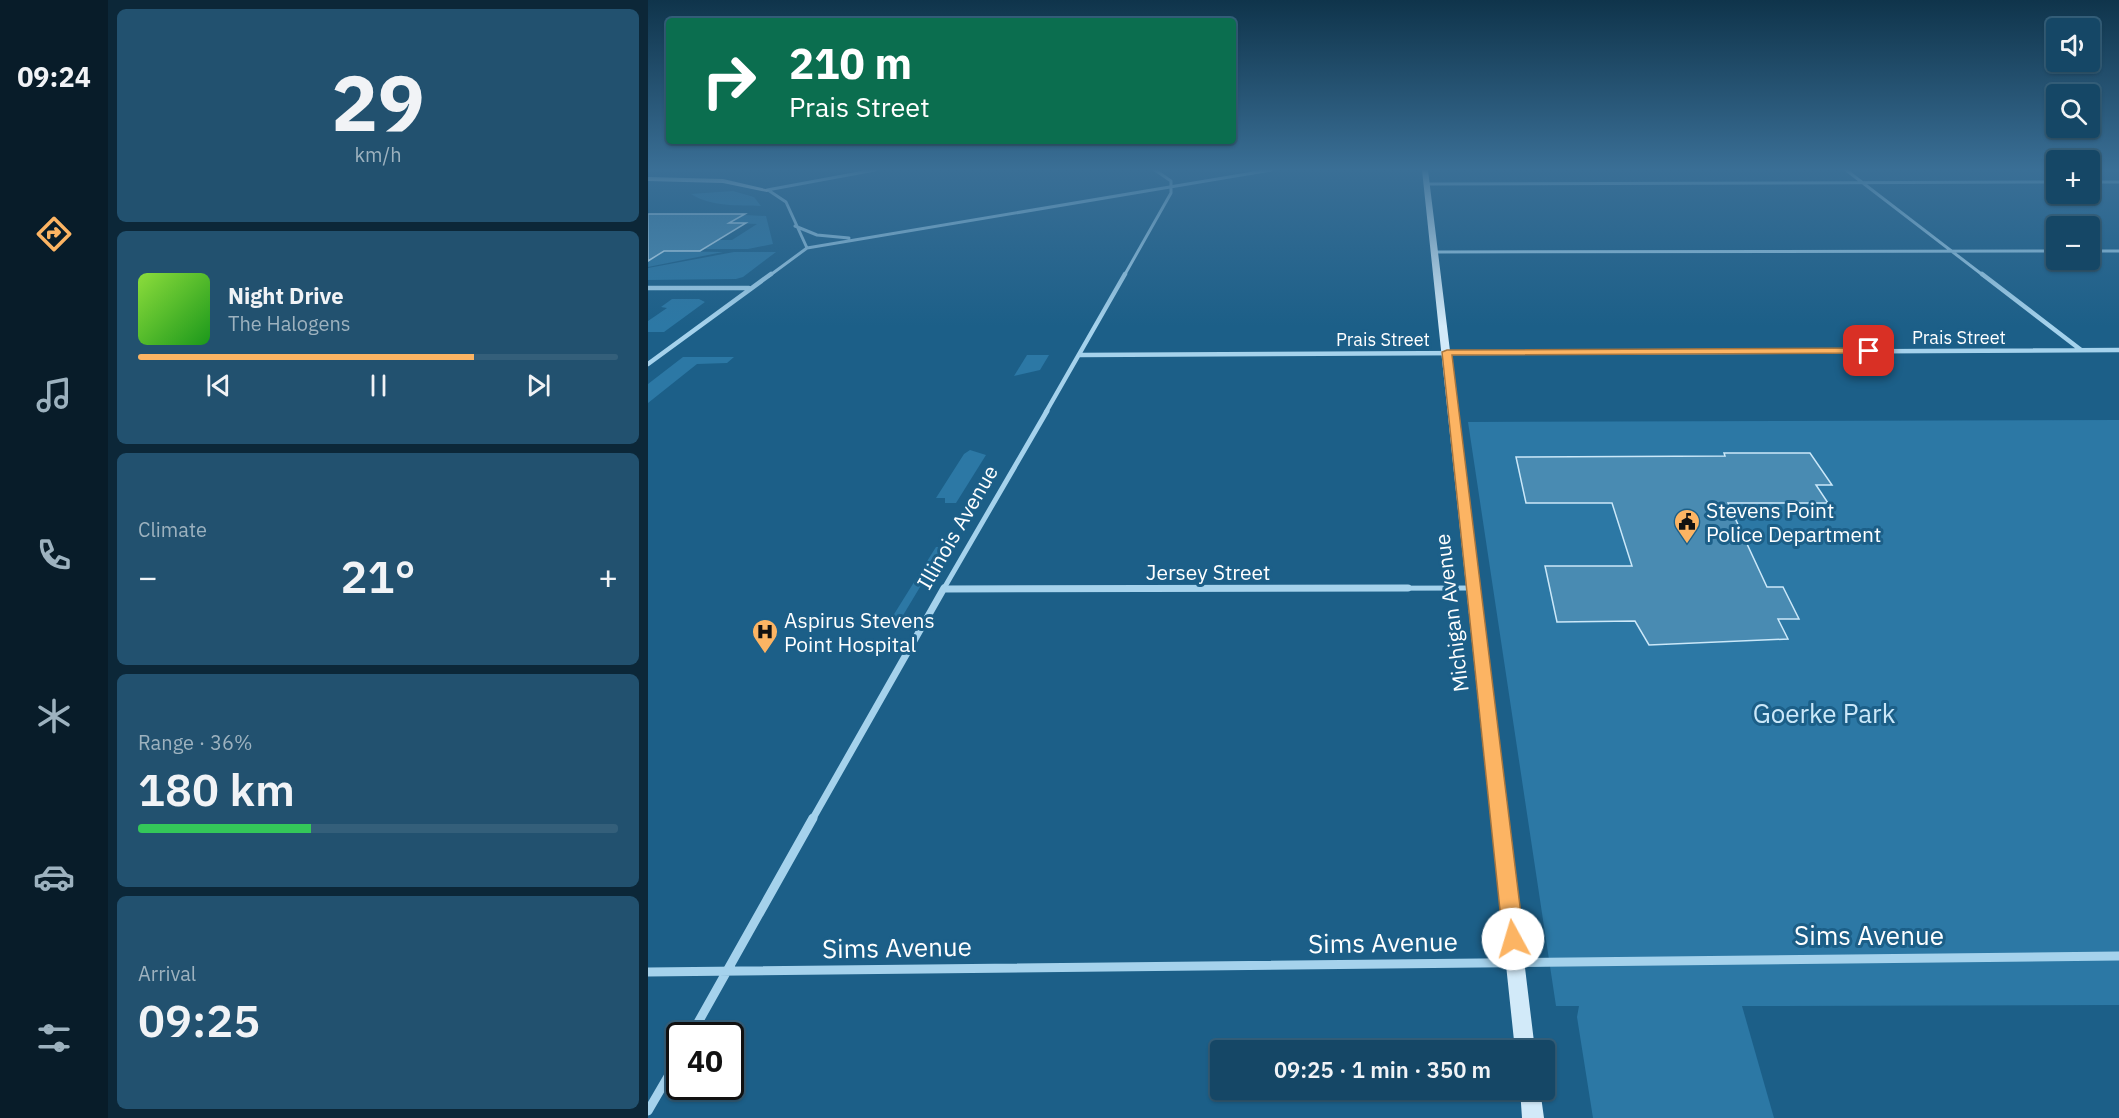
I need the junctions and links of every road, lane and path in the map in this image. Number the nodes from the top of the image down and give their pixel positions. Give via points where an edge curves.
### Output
1 (794, 222) edge
2 (963, 222) edge
3 (1155, 222) edge
4 (1431, 222) edge
5 (1914, 222) edge
6 (795, 226) junction
7 (904, 232) junction
8 (807, 248) junction
9 (1953, 251) junction
10 (2046, 251) edge
11 (2100, 251) edge
12 (2119, 251) edge
13 (1434, 252) junction
14 (648, 288) edge
15 (750, 288) junction
16 (2081, 350) junction
17 (2119, 350) edge
18 (1447, 352) junction
19 (1080, 355) junction
20 (648, 364) edge
21 (1472, 588) junction
22 (944, 589) junction
23 (2119, 956) edge
24 (1516, 962) junction
25 (648, 972) edge
26 (727, 972) junction
27 (699, 1022) edge
28 (1525, 1040) edge
29 (666, 1080) edge
30 (1531, 1100) edge
31 (648, 1111) edge
32 (1533, 1118) edge

1 - 6 street
2 - 7 street
3 - 19 street, Illinois Avenue
4 - 13 street, Michigan Avenue
5 - 9 street
6 - 7 street via 817,235 840,238
6 - 8 street
7 - 8 street
8 - 15 street
9 - 10 street
9 - 13 street
9 - 16 street
11 - 12 street
13 - 18 street, Michigan Avenue
14 - 15 street
15 - 20 street
16 - 17 street, Prais Street
16 - 18 street, Prais Street
18 - 19 street, Prais Street
18 - 21 street, Michigan Avenue
19 - 22 street, Illinois Avenue
21 - 22 street, Jersey Street
21 - 24 street, Michigan Avenue
22 - 26 street, Illinois Avenue
23 - 24 street, Sims Avenue
24 - 26 street, Sims Avenue
24 - 28 street, Michigan Avenue
25 - 26 street, Sims Avenue
26 - 27 street, Illinois Avenue
29 - 31 street
30 - 32 street

